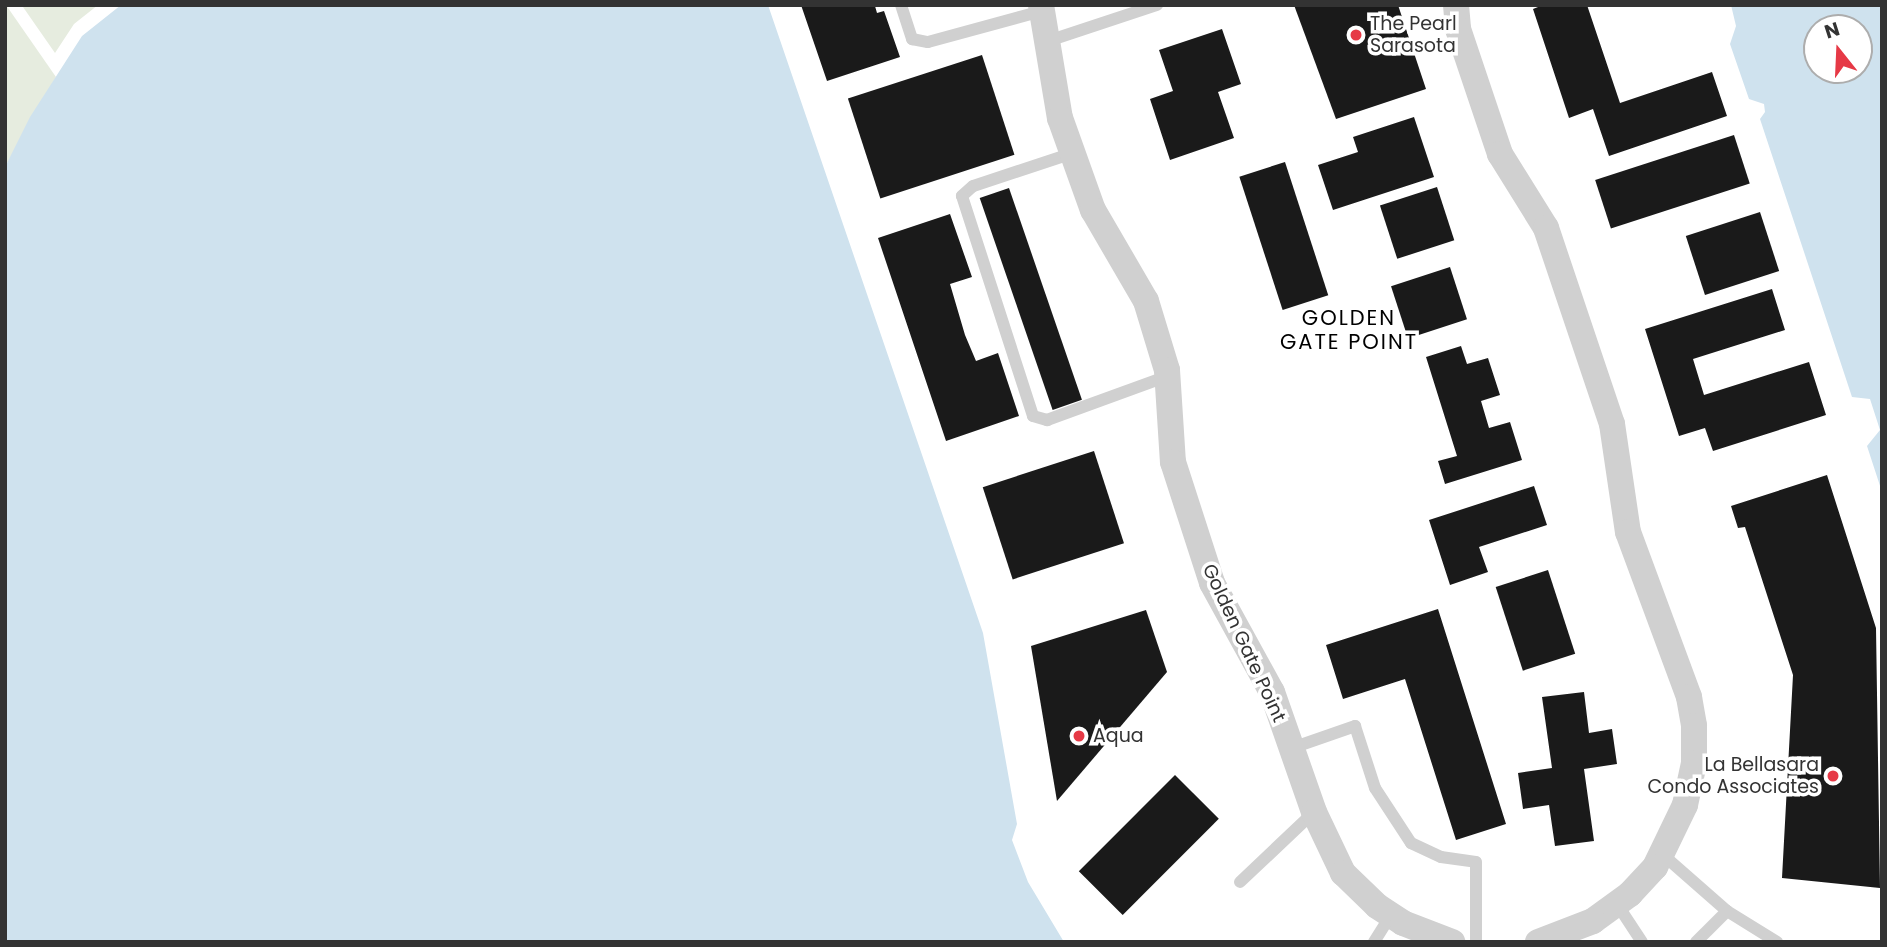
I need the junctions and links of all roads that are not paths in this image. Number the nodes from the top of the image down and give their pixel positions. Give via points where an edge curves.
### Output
1 (901, 5) edge
2 (1157, 5) edge
3 (1456, 5) edge
4 (1042, 8) edge
5 (1048, 41) junction
6 (1073, 153) junction
7 (1168, 376) junction
8 (1292, 748) junction
9 (1314, 813) junction
10 (1662, 854) junction
11 (1240, 882) dead end
12 (1617, 904) junction
13 (1727, 911) junction
14 (1391, 915) junction
15 (1425, 937) edge
16 (1374, 942) edge
17 (1452, 942) edge
18 (1476, 942) edge
19 (1538, 942) edge
20 (1642, 942) edge
21 (1696, 942) edge
22 (1777, 942) edge

1 - 4 lane via 912,39 928,42
2 - 5 lane
3 - 10 street via 1458,29 1500,154 1546,228 1612,424 1628,532 1689,697 1694,763 1685,806
4 - 5 street, Golden Gate Point
5 - 6 street, Golden Gate Point via 1060,118
6 - 7 street, Golden Gate Point via 1093,209 1146,301
6 - 7 lane via 973,186 962,196 1033,416 1047,420
7 - 8 street, Golden Gate Point via 1173,462 1212,583 1272,692
8 - 9 street, Golden Gate Point
8 - 18 lane via 1355,726 1376,788 1411,843 1441,857 1476,862
9 - 11 lane
9 - 14 street, Golden Gate Point via 1343,873
10 - 12 street
10 - 13 lane
12 - 19 street via 1593,921
12 - 20 lane
13 - 21 lane
13 - 22 lane
14 - 15 street, Golden Gate Point
14 - 16 lane
15 - 17 street, Golden Gate Point

